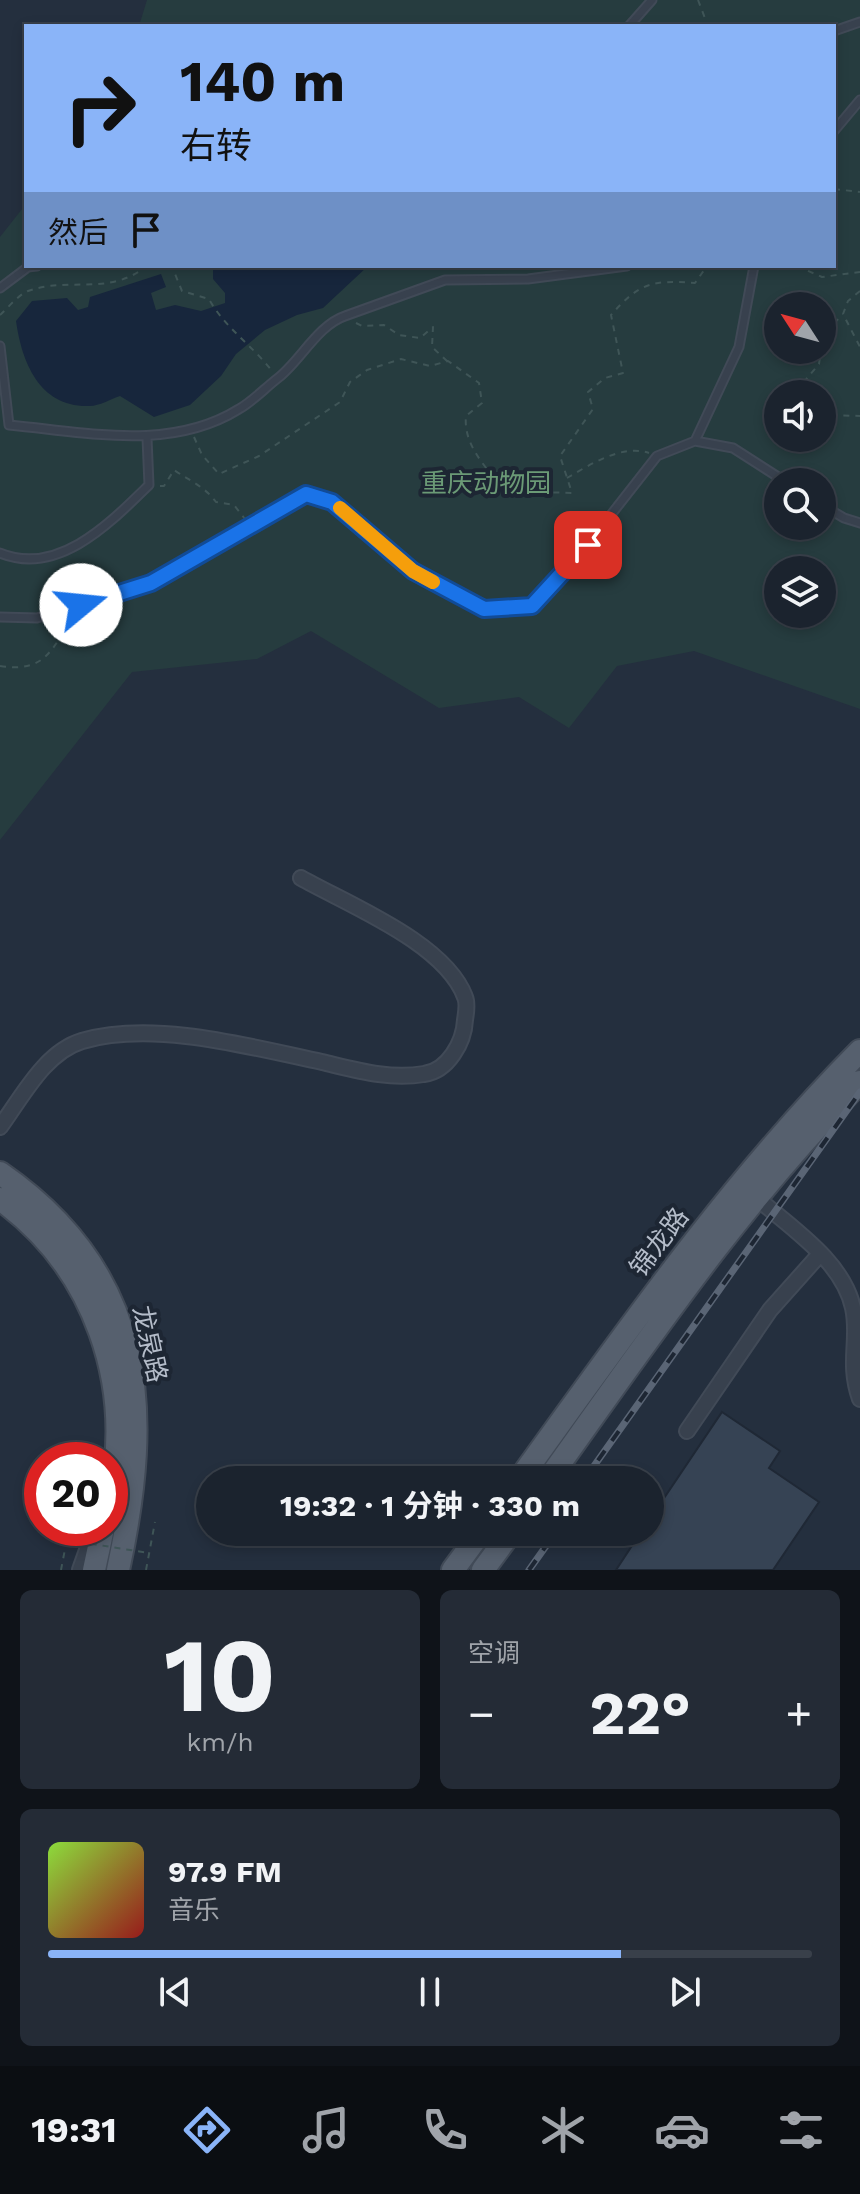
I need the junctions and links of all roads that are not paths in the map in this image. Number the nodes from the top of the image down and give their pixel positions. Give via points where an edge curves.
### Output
1 (652, 0) edge
2 (860, 22) edge
3 (631, 24) edge
4 (836, 30) edge
5 (860, 100) edge
6 (836, 129) edge
7 (27, 268) edge
8 (612, 268) edge
9 (754, 268) edge
10 (0, 288) edge
11 (0, 346) edge
12 (147, 438) junction
13 (695, 441) junction
14 (764, 468) edge
15 (836, 512) edge
16 (860, 523) edge
17 (0, 553) edge
18 (0, 617) edge
19 (301, 878) dead end
20 (860, 1051) edge
21 (860, 1082) edge
22 (0, 1127) edge
23 (0, 1173) edge
24 (757, 1198) junction
25 (0, 1199) edge
26 (820, 1254) junction
27 (860, 1399) edge
28 (687, 1431) dead end
29 (113, 1442) edge
30 (529, 1466) edge
31 (558, 1466) edge
32 (130, 1515) junction
33 (90, 1546) edge
34 (99, 1546) edge
35 (470, 1546) edge
36 (501, 1546) edge
37 (455, 1566) edge
38 (82, 1570) edge
39 (94, 1570) edge
40 (118, 1570) edge
41 (128, 1570) edge
42 (483, 1570) edge

1 - 3 lane
2 - 4 lane
5 - 6 lane
7 - 10 lane
8 - 12 lane via 528,279 445,280 334,320 294,365 238,410 191,429
9 - 13 lane via 739,347
11 - 12 lane via 9,425
12 - 17 lane via 149,485 62,555 20,561
13 - 14 lane via 733,448
13 - 18 lane via 657,456 570,567 532,606 484,609 413,571 332,502 306,494 151,583 37,618
15 - 16 lane
19 - 22 street via 394,930 452,972 467,999 465,1030 454,1055 428,1074 386,1076 262,1049 148,1033 94,1038 54,1057
20 - 30 main road, 锦龙路 via 804,1108 686,1250
21 - 24 main road, 锦龙路
23 - 32 main road, 龙泉路 via 38,1200 77,1240 111,1297 132,1369
24 - 26 street
24 - 31 main road, 锦龙路 via 703,1263
25 - 29 main road, 龙泉路 via 59,1254 93,1307 113,1373
26 - 27 street via 841,1278 853,1307 852,1357
26 - 28 street via 770,1310
32 - 40 main road, 龙泉路
32 - 41 street
33 - 38 street
34 - 39 main road
35 - 37 main road
36 - 42 main road

